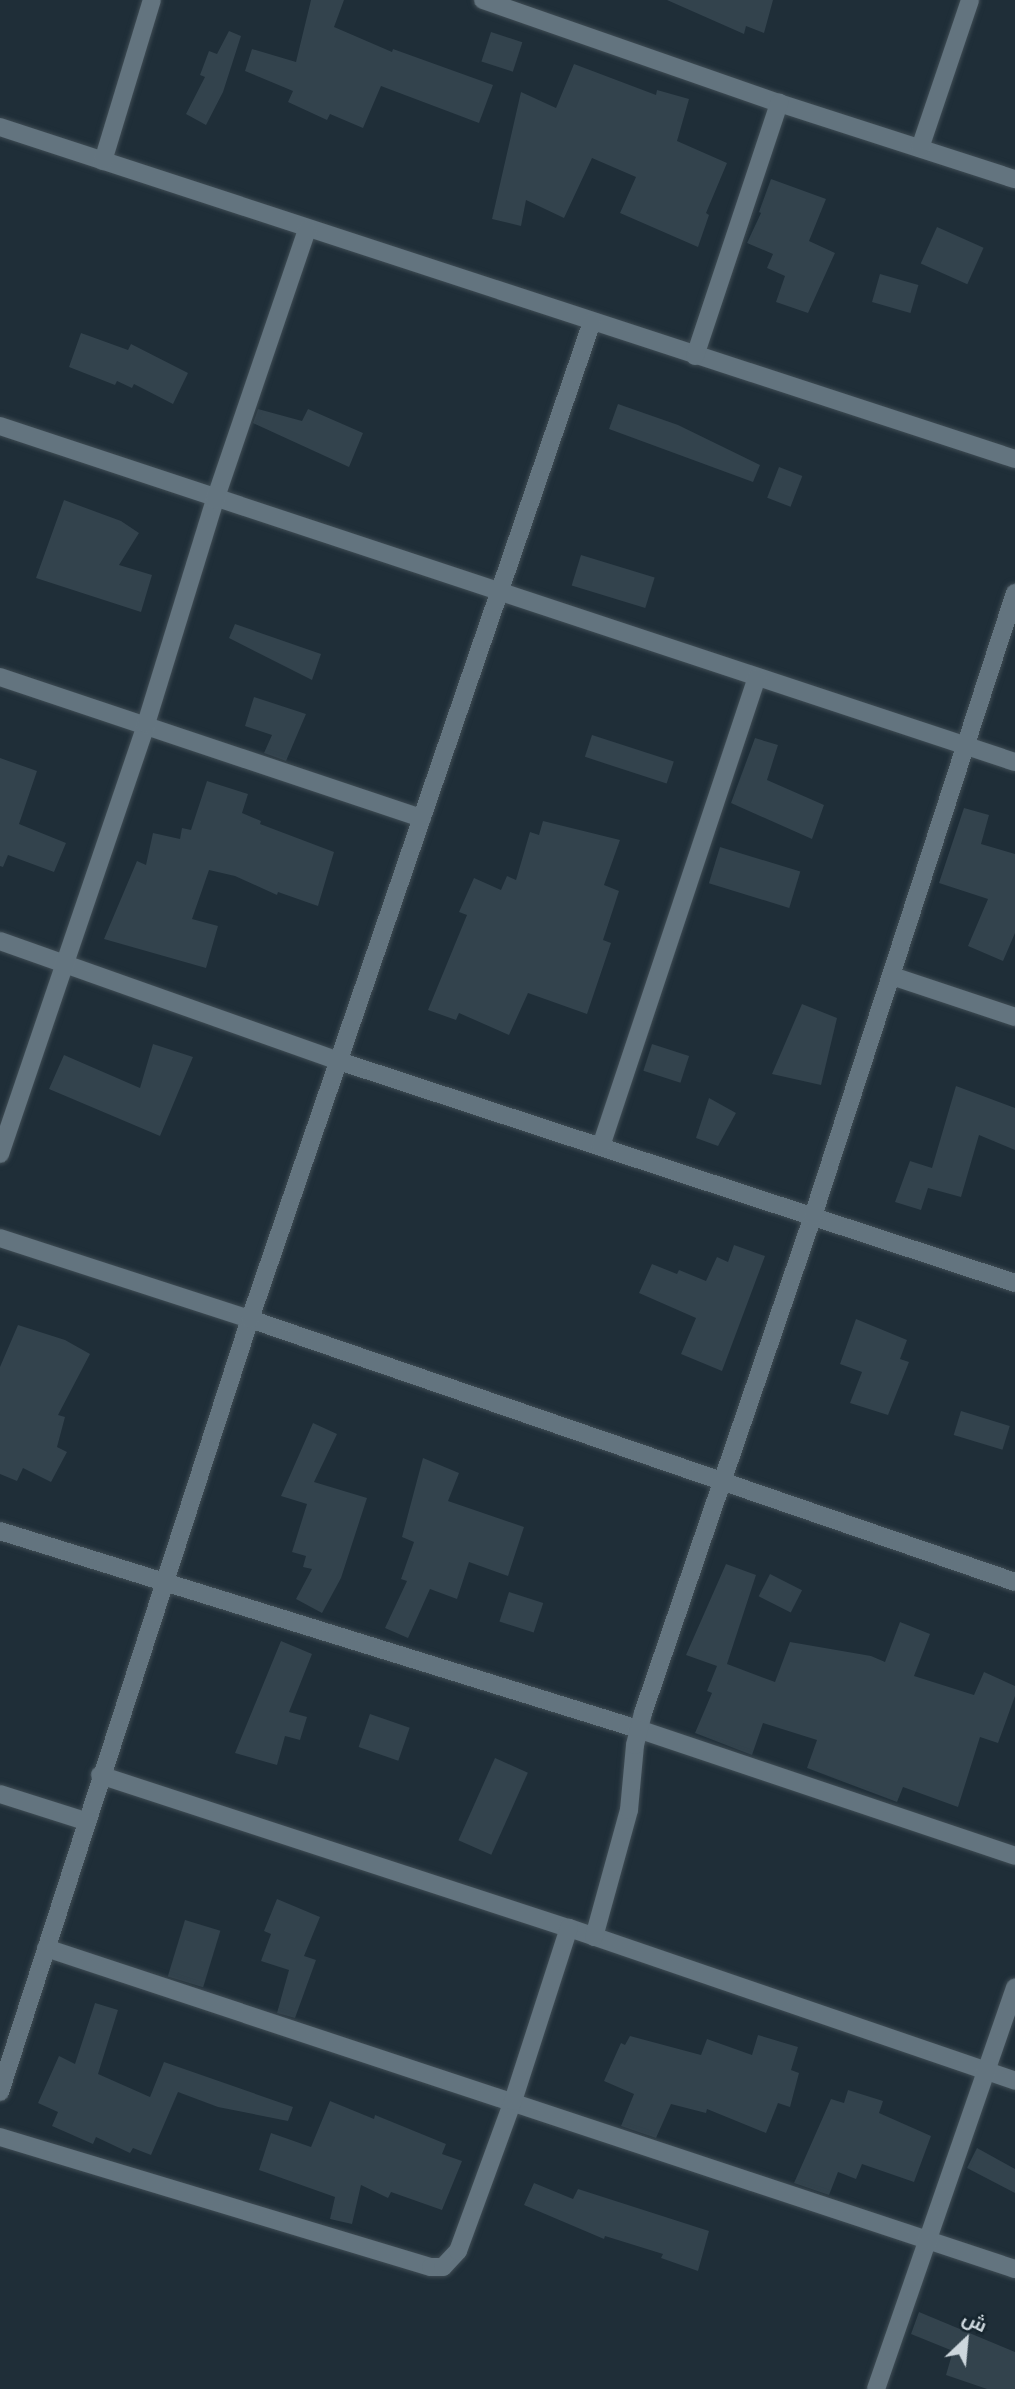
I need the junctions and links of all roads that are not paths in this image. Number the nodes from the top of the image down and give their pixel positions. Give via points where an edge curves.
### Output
1 (152, 0) edge
2 (483, 0) edge
3 (970, 0) edge
4 (779, 103) junction
5 (0, 127) edge
6 (920, 148) junction
7 (103, 161) junction
8 (1015, 179) edge
9 (307, 230) junction
10 (592, 322) junction
11 (695, 356) junction
12 (0, 426) edge
13 (1015, 459) edge
14 (215, 499) junction
15 (1015, 593) edge
16 (499, 594) junction
17 (0, 677) edge
18 (757, 678) junction
19 (146, 724) junction
20 (967, 747) junction
21 (1015, 762) edge
22 (422, 817) junction
23 (0, 941) edge
24 (65, 964) junction
25 (892, 976) junction
26 (1015, 1017) edge
27 (339, 1061) junction
28 (601, 1146) junction
29 (0, 1154) edge
30 (813, 1216) junction
31 (0, 1238) edge
32 (1015, 1283) edge
33 (250, 1319) junction
34 (720, 1482) junction
35 (0, 1531) edge
36 (1015, 1582) edge
37 (163, 1583) junction
38 (639, 1728) junction
39 (100, 1775) junction
40 (0, 1794) edge
41 (85, 1821) junction
42 (1015, 1856) edge
43 (569, 1928) junction
44 (594, 1937) junction
45 (46, 1948) junction
46 (1015, 1987) edge
47 (7, 2047) edge
48 (986, 2071) junction
49 (1015, 2081) edge
50 (0, 2092) edge
51 (513, 2101) junction
52 (0, 2137) edge
53 (927, 2240) junction
54 (1015, 2269) edge
55 (876, 2389) edge

1 - 7 street
2 - 4 street
3 - 6 street
4 - 6 street
4 - 11 street
5 - 7 street
6 - 8 street
7 - 9 street
9 - 10 street
9 - 14 street
10 - 11 street
10 - 16 street
11 - 13 street
12 - 14 street
14 - 16 street
14 - 19 street
15 - 20 street
16 - 18 street
16 - 22 street
17 - 19 street
18 - 20 street
18 - 28 street
19 - 22 street
19 - 24 street
20 - 21 street
20 - 25 street
22 - 27 street
23 - 24 street
24 - 27 street
24 - 29 street
25 - 26 street
25 - 30 street
27 - 28 street
27 - 33 street
28 - 30 street
30 - 32 street
30 - 34 street
31 - 33 street
33 - 34 street
33 - 37 street
34 - 36 street
34 - 38 street
35 - 37 street
37 - 38 street
37 - 39 street
38 - 42 street
38 - 44 street via 629,1810
39 - 41 street
39 - 43 street
40 - 41 street
41 - 45 street
43 - 44 street
43 - 51 street
44 - 48 street
45 - 47 street
45 - 51 street
46 - 48 street
47 - 50 street
48 - 49 street
48 - 53 street
51 - 52 street via 458,2252 443,2267
51 - 53 street
53 - 54 street
53 - 55 street

